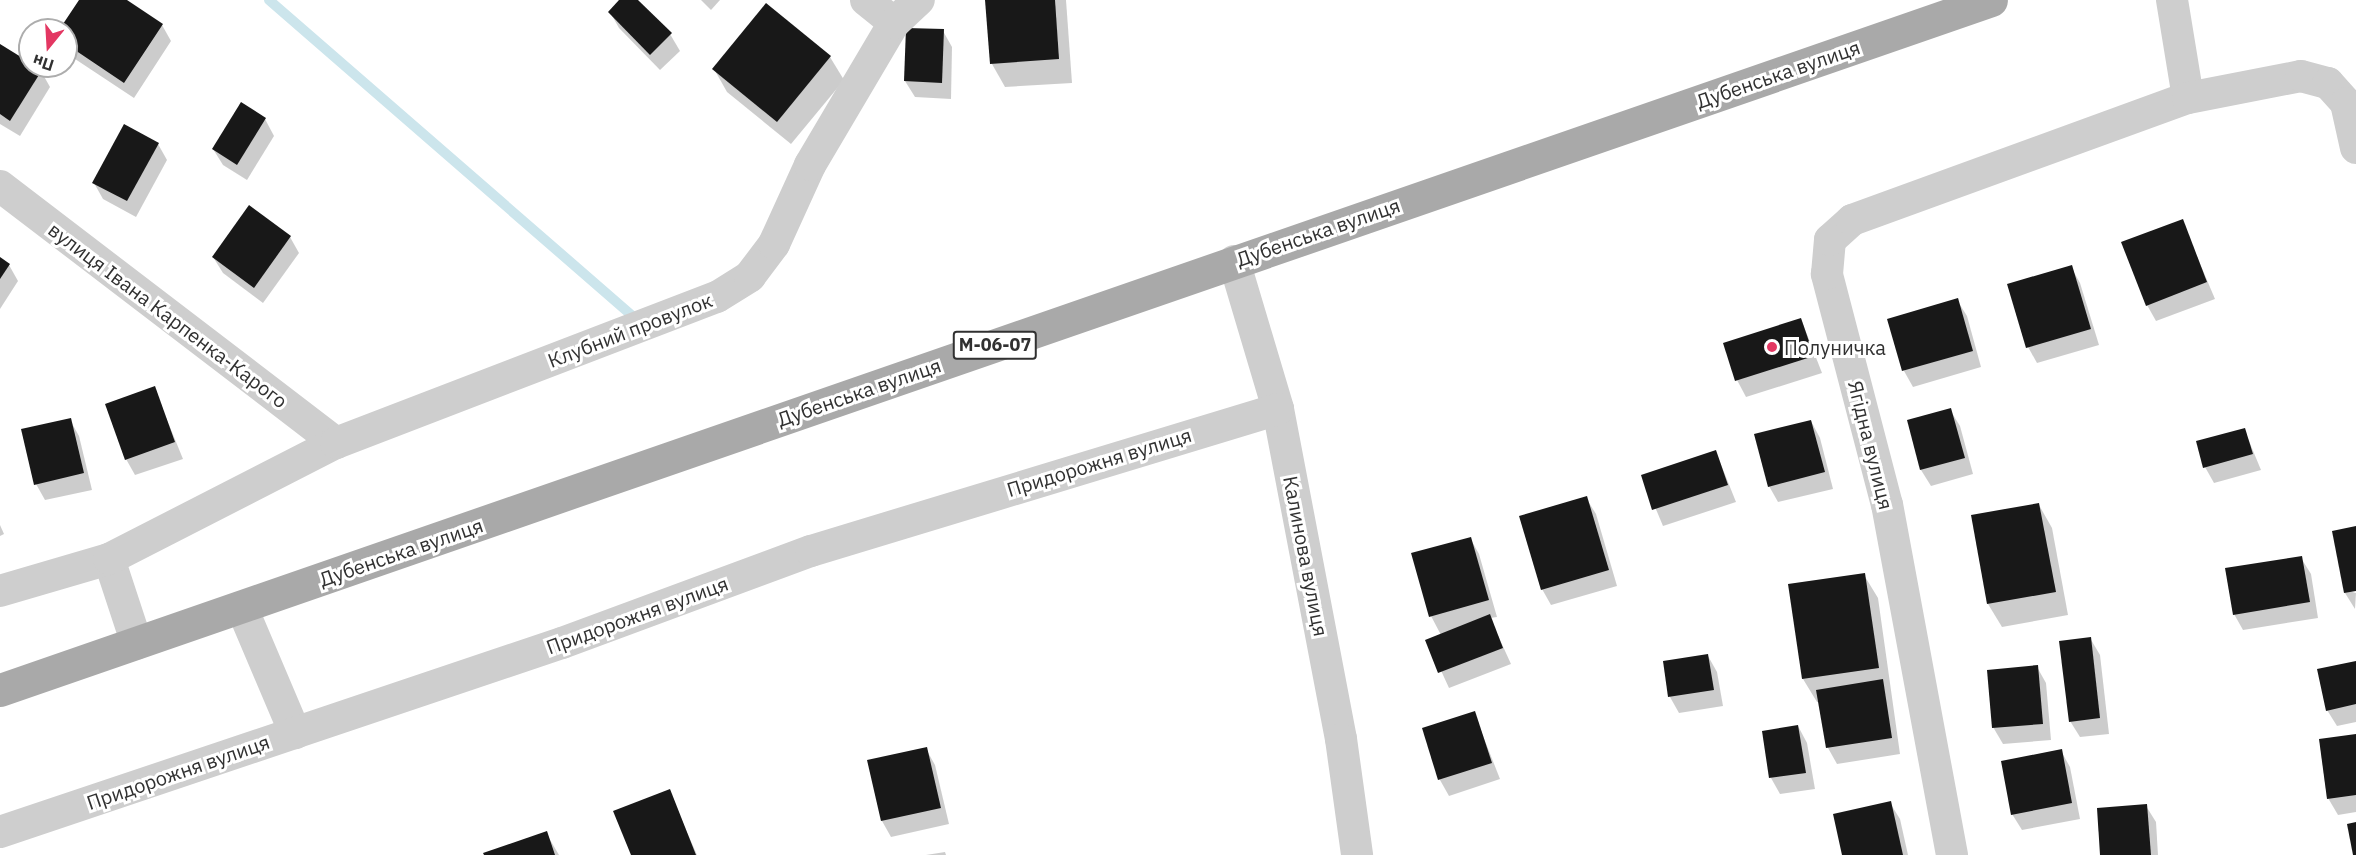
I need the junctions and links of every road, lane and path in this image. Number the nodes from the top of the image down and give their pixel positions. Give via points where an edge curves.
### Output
1 (866, 0) edge
2 (919, 0) edge
3 (1991, 0) edge
4 (2172, 0) edge
5 (894, 23) junction
6 (2188, 98) junction
7 (2356, 148) edge
8 (0, 186) edge
9 (1234, 261) junction
10 (1278, 409) junction
11 (336, 443) junction
12 (109, 560) junction
13 (0, 591) edge
14 (242, 608) junction
15 (137, 644) junction
16 (0, 690) edge
17 (295, 733) junction
18 (0, 832) edge
19 (1357, 855) edge
20 (1952, 855) edge

1 - 5 street
2 - 5 street, Клубний провулок
3 - 9 main road, Дубенська вулиця / М-06-07
4 - 6 street
5 - 11 street, Клубний провулок via 810,165 774,244 750,276 717,297
6 - 7 street, Ягідна вулиця via 2301,76 2328,83 2346,103
6 - 20 street, Ягідна вулиця via 1851,220 1830,240 1827,274 1887,505
8 - 11 street, вулиця Івана Карпенка-Карого
9 - 10 street, Калинова вулиця
9 - 14 main road, Дубенська вулиця / М-06-07
10 - 17 street, Придорожня вулиця via 811,551 562,644
10 - 19 street, Калинова вулиця via 1341,739
11 - 12 street, Клубний провулок
12 - 13 street, Клубний провулок
12 - 15 street
14 - 15 main road, Дубенська вулиця / М-06-07
14 - 17 street
15 - 16 main road, Дубенська вулиця / М-06-07
17 - 18 street, Придорожня вулиця

